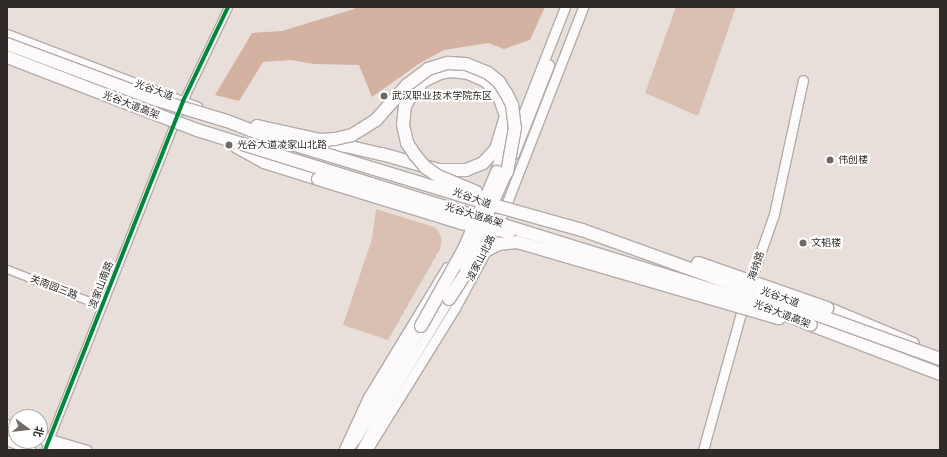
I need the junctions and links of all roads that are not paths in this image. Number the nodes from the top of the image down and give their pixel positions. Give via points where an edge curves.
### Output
1 (228, 7) edge
2 (565, 7) edge
3 (571, 7) edge
4 (583, 7) edge
5 (7, 35) edge
6 (7, 44) edge
7 (7, 57) edge
8 (7, 63) edge
9 (803, 80) dead end
10 (183, 101) junction
11 (506, 116) junction
12 (226, 121) junction
13 (173, 126) junction
14 (237, 147) junction
15 (312, 148) junction
16 (507, 172) junction
17 (487, 205) junction
18 (504, 208) junction
19 (531, 215) junction
20 (480, 222) junction
21 (497, 228) junction
22 (582, 230) junction
23 (543, 236) junction
24 (464, 248) junction
25 (481, 260) junction
26 (7, 269) edge
27 (749, 286) junction
28 (449, 298) junction
29 (743, 304) junction
30 (102, 306) junction
31 (811, 325) junction
32 (916, 345) junction
33 (940, 353) edge
34 (940, 359) edge
35 (940, 374) edge
36 (940, 379) edge
37 (48, 432) edge
38 (48, 442) edge
39 (48, 443) edge
40 (63, 450) edge
41 (87, 450) edge
42 (344, 450) edge
43 (361, 450) edge
44 (367, 450) edge
45 (703, 450) edge

1 - 10 street, 凌家山南路
2 - 17 main road
3 - 16 main road, bridge
4 - 18 main road, 凌家山北路
5 - 10 main road, 光谷大道
6 - 12 highway, 光谷大道高架, bridge via 154,99
7 - 23 highway, 光谷大道高架, bridge via 197,130
8 - 13 main road, 光谷大道
9 - 27 main road, 海纳路 via 774,214
10 - 13 street, 凌家山南路
10 - 15 main road, 光谷大道 via 228,120
11 - 15 highway, bridge via 496,149 483,163 466,170 438,170 346,146
11 - 19 highway, bridge via 499,96 486,81 468,73 450,71 432,76 416,87 405,106 404,134 410,149 430,171 456,185 502,201
11 - 42 highway, bridge via 504,152 490,192 464,249 356,437
12 - 16 highway, bridge via 310,139 335,139 352,135 383,113 407,84 428,69 448,63 466,64 488,73 499,82 512,105 515,128
12 - 19 highway, 光谷大道高架, bridge via 297,146 500,208
13 - 14 main road, 光谷大道
13 - 30 street, 凌家山南路
14 - 20 main road, 光谷大道
14 - 23 highway, bridge via 264,162 461,223
15 - 17 main road, 光谷大道 via 478,198
16 - 28 main road, bridge
17 - 18 main road, 光谷大道
17 - 20 main road
18 - 21 main road, 凌家山北路
18 - 27 main road, 光谷大道
19 - 22 highway, 光谷大道高架, bridge
20 - 21 main road, 光谷大道
20 - 24 main road
21 - 25 main road, 凌家山北路
21 - 29 main road, 光谷大道
22 - 32 highway, bridge via 722,270 827,308
22 - 34 highway, 光谷大道高架, bridge
23 - 31 highway, 光谷大道高架, bridge via 771,308
24 - 25 main road via 470,244 479,248
24 - 42 main road via 449,263 368,397
25 - 44 main road, 凌家山北路 via 455,308
26 - 30 street, 关南园三路
27 - 29 main road, 海纳路
27 - 32 main road, 光谷大道 via 870,331
28 - 31 highway, bridge via 482,252 498,244 517,242 768,316
28 - 43 main road via 383,408
29 - 36 main road, 光谷大道
29 - 45 main road, 海纳路
30 - 37 street, 凌家山南路
31 - 35 highway, 光谷大道高架
32 - 33 main road, 光谷大道
38 - 41 main road
39 - 40 main road

